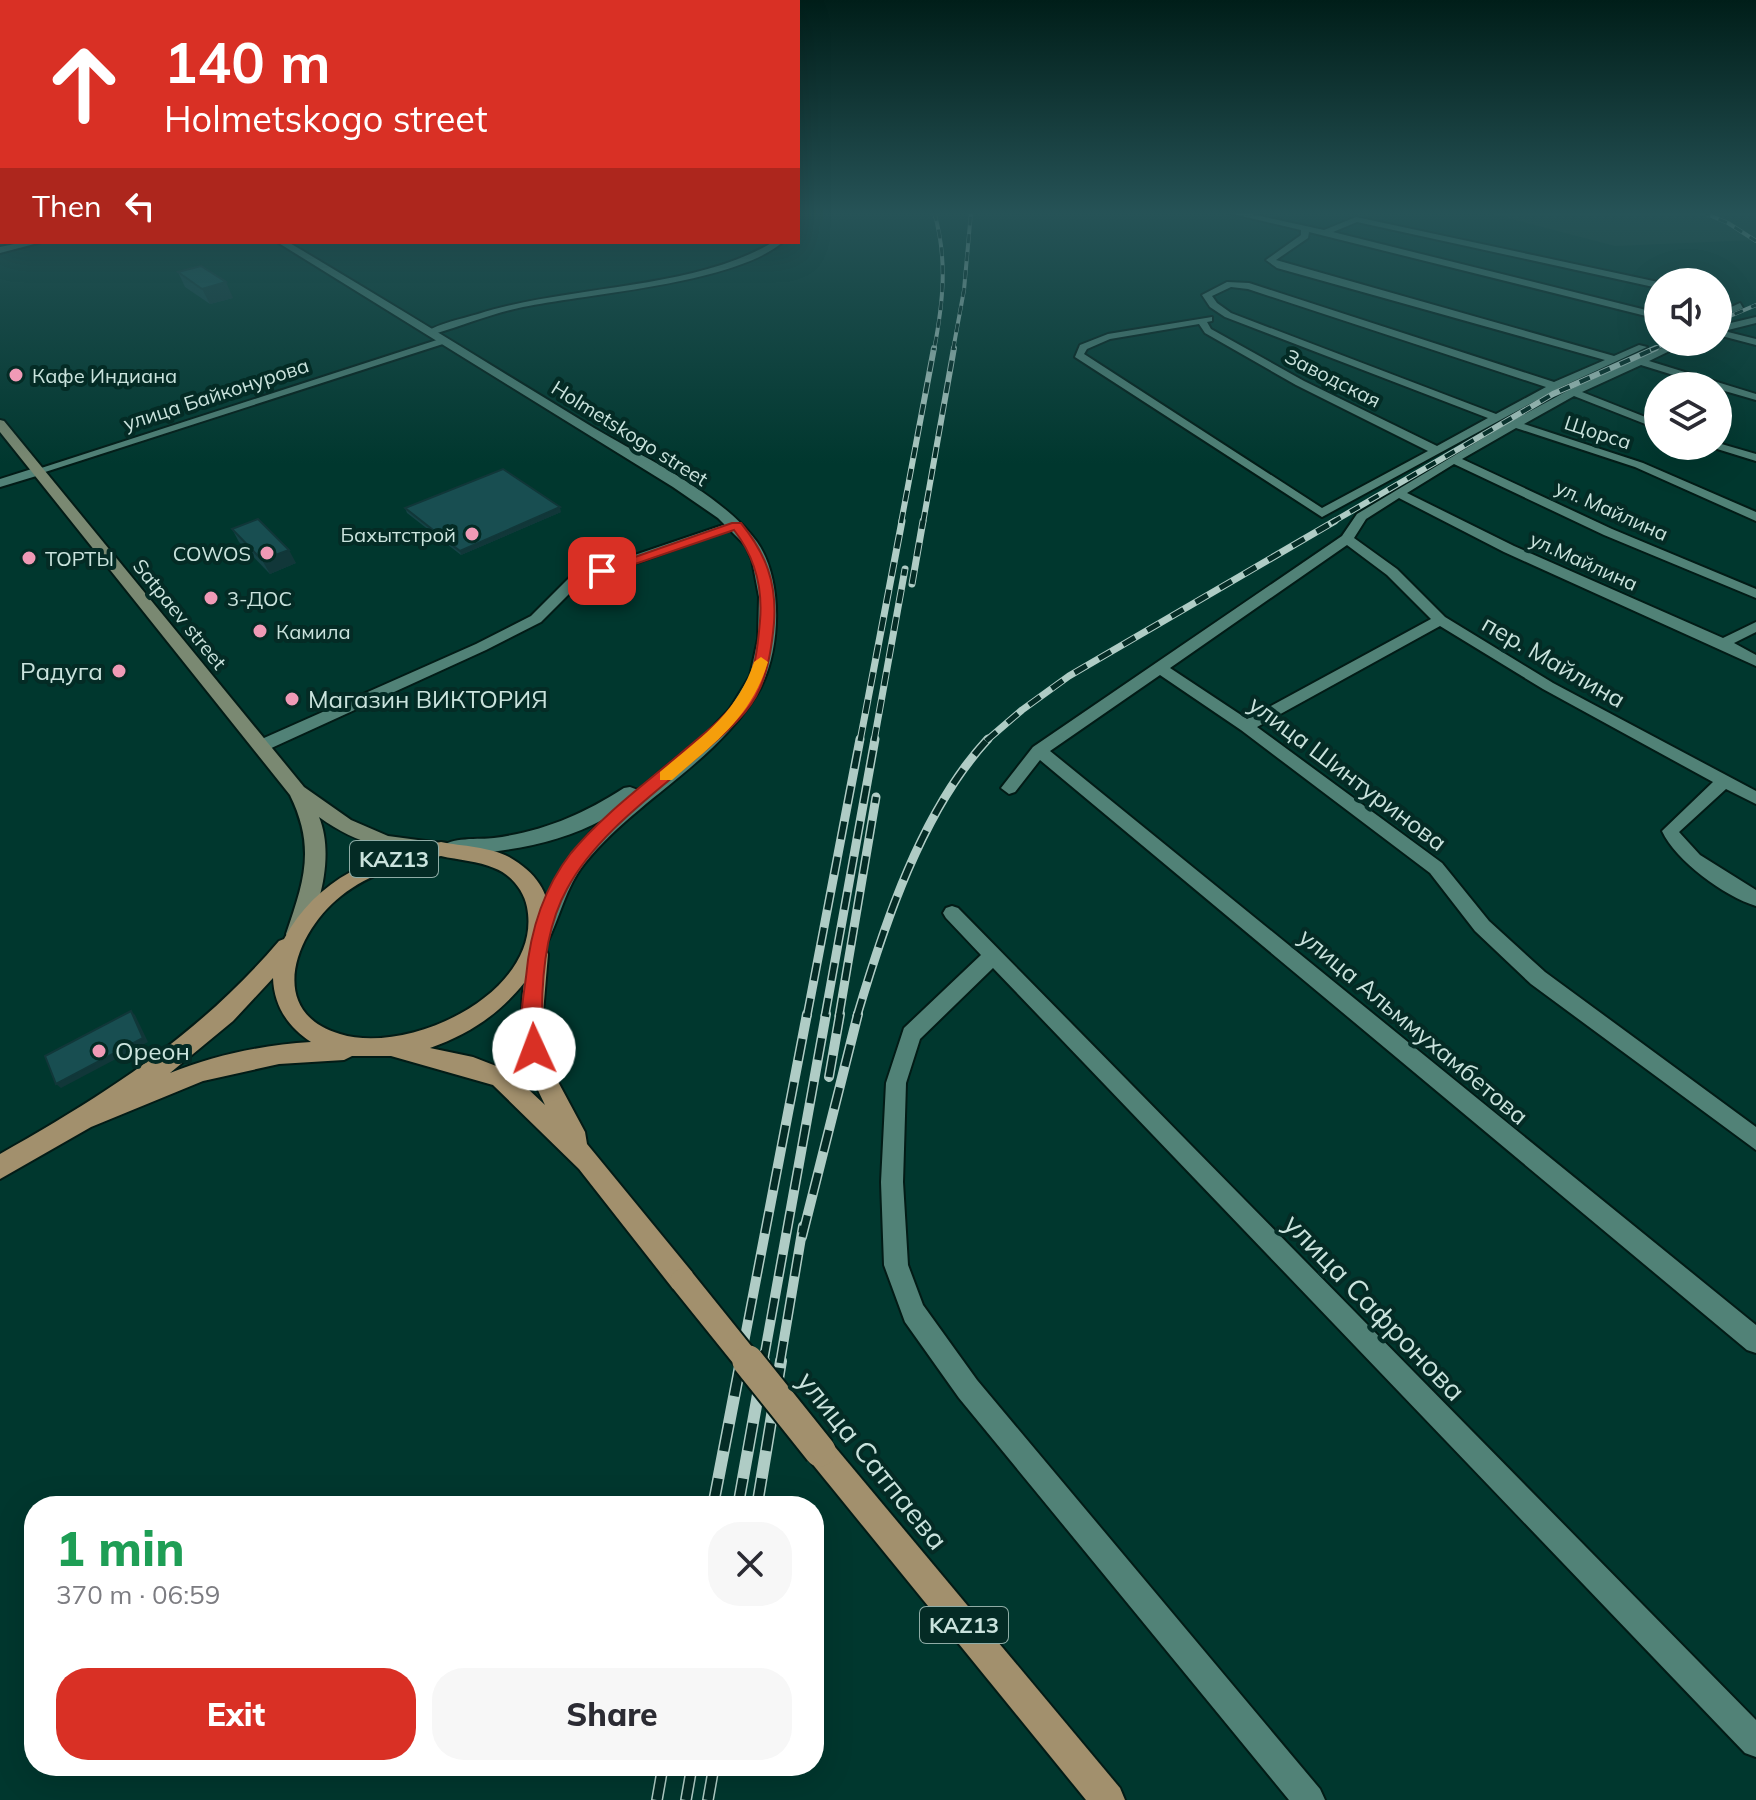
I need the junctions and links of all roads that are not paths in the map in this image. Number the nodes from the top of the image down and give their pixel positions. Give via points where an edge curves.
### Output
1 (371, 296) edge
2 (570, 296) edge
3 (1208, 296) edge
4 (1280, 296) edge
5 (1387, 296) edge
6 (1578, 296) edge
7 (1735, 303) dead end
8 (1732, 305) edge
9 (1644, 313) edge
10 (1228, 315) junction
11 (1756, 320) edge
12 (1201, 321) junction
13 (1732, 327) edge
14 (431, 332) junction
15 (1732, 335) edge
16 (443, 341) junction
17 (1756, 342) edge
18 (1644, 347) edge
19 (1650, 356) edge
20 (1613, 359) junction
21 (1638, 361) junction
22 (1575, 376) junction
23 (1593, 383) junction
24 (1555, 386) junction
25 (1573, 392) junction
26 (1756, 397) edge
27 (1498, 418) junction
28 (1644, 420) edge
29 (0, 424) edge
30 (1514, 424) junction
31 (1732, 450) edge
32 (1438, 451) junction
33 (1756, 458) edge
34 (1453, 459) junction
35 (38, 471) junction
36 (0, 483) edge
37 (1398, 493) junction
38 (1756, 517) edge
39 (736, 525) junction
40 (1347, 539) junction
41 (1756, 594) edge
42 (1440, 620) junction
43 (1756, 626) edge
44 (1723, 643) junction
45 (1756, 661) edge
46 (1160, 668) junction
47 (1246, 726) junction
48 (261, 746) junction
49 (697, 749) junction
50 (1039, 751) junction
51 (1724, 781) junction
52 (1009, 788) dead end
53 (298, 792) junction
54 (1756, 798) edge
55 (441, 849) junction
56 (1756, 899) edge
57 (952, 913) dead end
58 (296, 934) junction
59 (539, 941) junction
60 (993, 956) junction
61 (363, 1049) junction
62 (91, 1116) junction
63 (1756, 1140) edge
64 (588, 1161) junction
65 (0, 1167) edge
66 (1756, 1341) edge
67 (1756, 1742) edge
68 (1108, 1800) edge
69 (1309, 1800) edge

1 - 14 street, Holmetskogo street
2 - 14 street
3 - 10 street
4 - 24 street
5 - 20 street
6 - 9 street
7 - 8 street
10 - 12 street
10 - 27 street
11 - 13 street
12 - 32 street, Заводская via 1208,331 1300,383
12 - 32 street via 1108,337 1083,347 1079,355 1322,513
14 - 16 street, Holmetskogo street
15 - 17 street
16 - 35 street, улица Байконурова
16 - 39 street, Holmetskogo street
18 - 20 street
19 - 21 street
20 - 22 street
21 - 23 street
21 - 26 street
22 - 23 street
22 - 24 street
23 - 25 street
24 - 27 street
25 - 28 street
25 - 30 street
27 - 32 street
29 - 35 main road, Satpaev street
30 - 34 street
30 - 38 street, Щорса via 1639,465
31 - 33 street
34 - 37 street
34 - 41 street, ул. Майлина
35 - 36 street, улица Байконурова
35 - 48 main road, Satpaev street
37 - 40 street via 1361,517
37 - 44 street, ул.Майлина via 1509,549
39 - 48 street via 575,580 536,619
39 - 49 street, Holmetskogo street via 754,548 765,575 764,651 752,690 729,721
40 - 42 street, пер. Майлина via 1392,572
40 - 46 street
42 - 47 street
42 - 51 street, пер. Майлина via 1548,686
43 - 44 street
44 - 45 street, ул.Майлина
46 - 47 street, улица Шинтуринова
46 - 50 street
47 - 63 street, улица Шинтуринова via 1436,868 1482,926 1538,978
48 - 53 main road, Satpaev street
49 - 55 street via 588,820 497,846
49 - 59 street via 578,857 557,889
50 - 52 street
50 - 66 street, улица Альммухамбетова
51 - 54 street, пер. Майлина
51 - 56 street via 1670,831 1673,842 1687,854
53 - 55 main road via 344,825 386,843
53 - 58 main road via 315,831 317,856
55 - 58 main road, KAZ13 via 379,864 349,879 322,901
55 - 59 main road, KAZ13 via 490,855 522,874 541,913
57 - 60 street, улица Сафронова
58 - 61 main road, KAZ13 via 283,978 297,1018 334,1043
58 - 62 main road, KAZ13 via 216,1025
59 - 61 main road, KAZ13 via 509,992 461,1028 396,1048
59 - 64 main road, KAZ13 via 534,1049
60 - 67 street, улица Сафронова
60 - 69 street via 911,1034 896,1083 896,1265 914,1313 968,1389
61 - 62 main road, KAZ13 via 279,1054 201,1071
61 - 64 main road, KAZ13 via 418,1054 501,1078
62 - 65 main road, KAZ13
64 - 68 main road, улица Сатпаева / KAZ13, bridge

